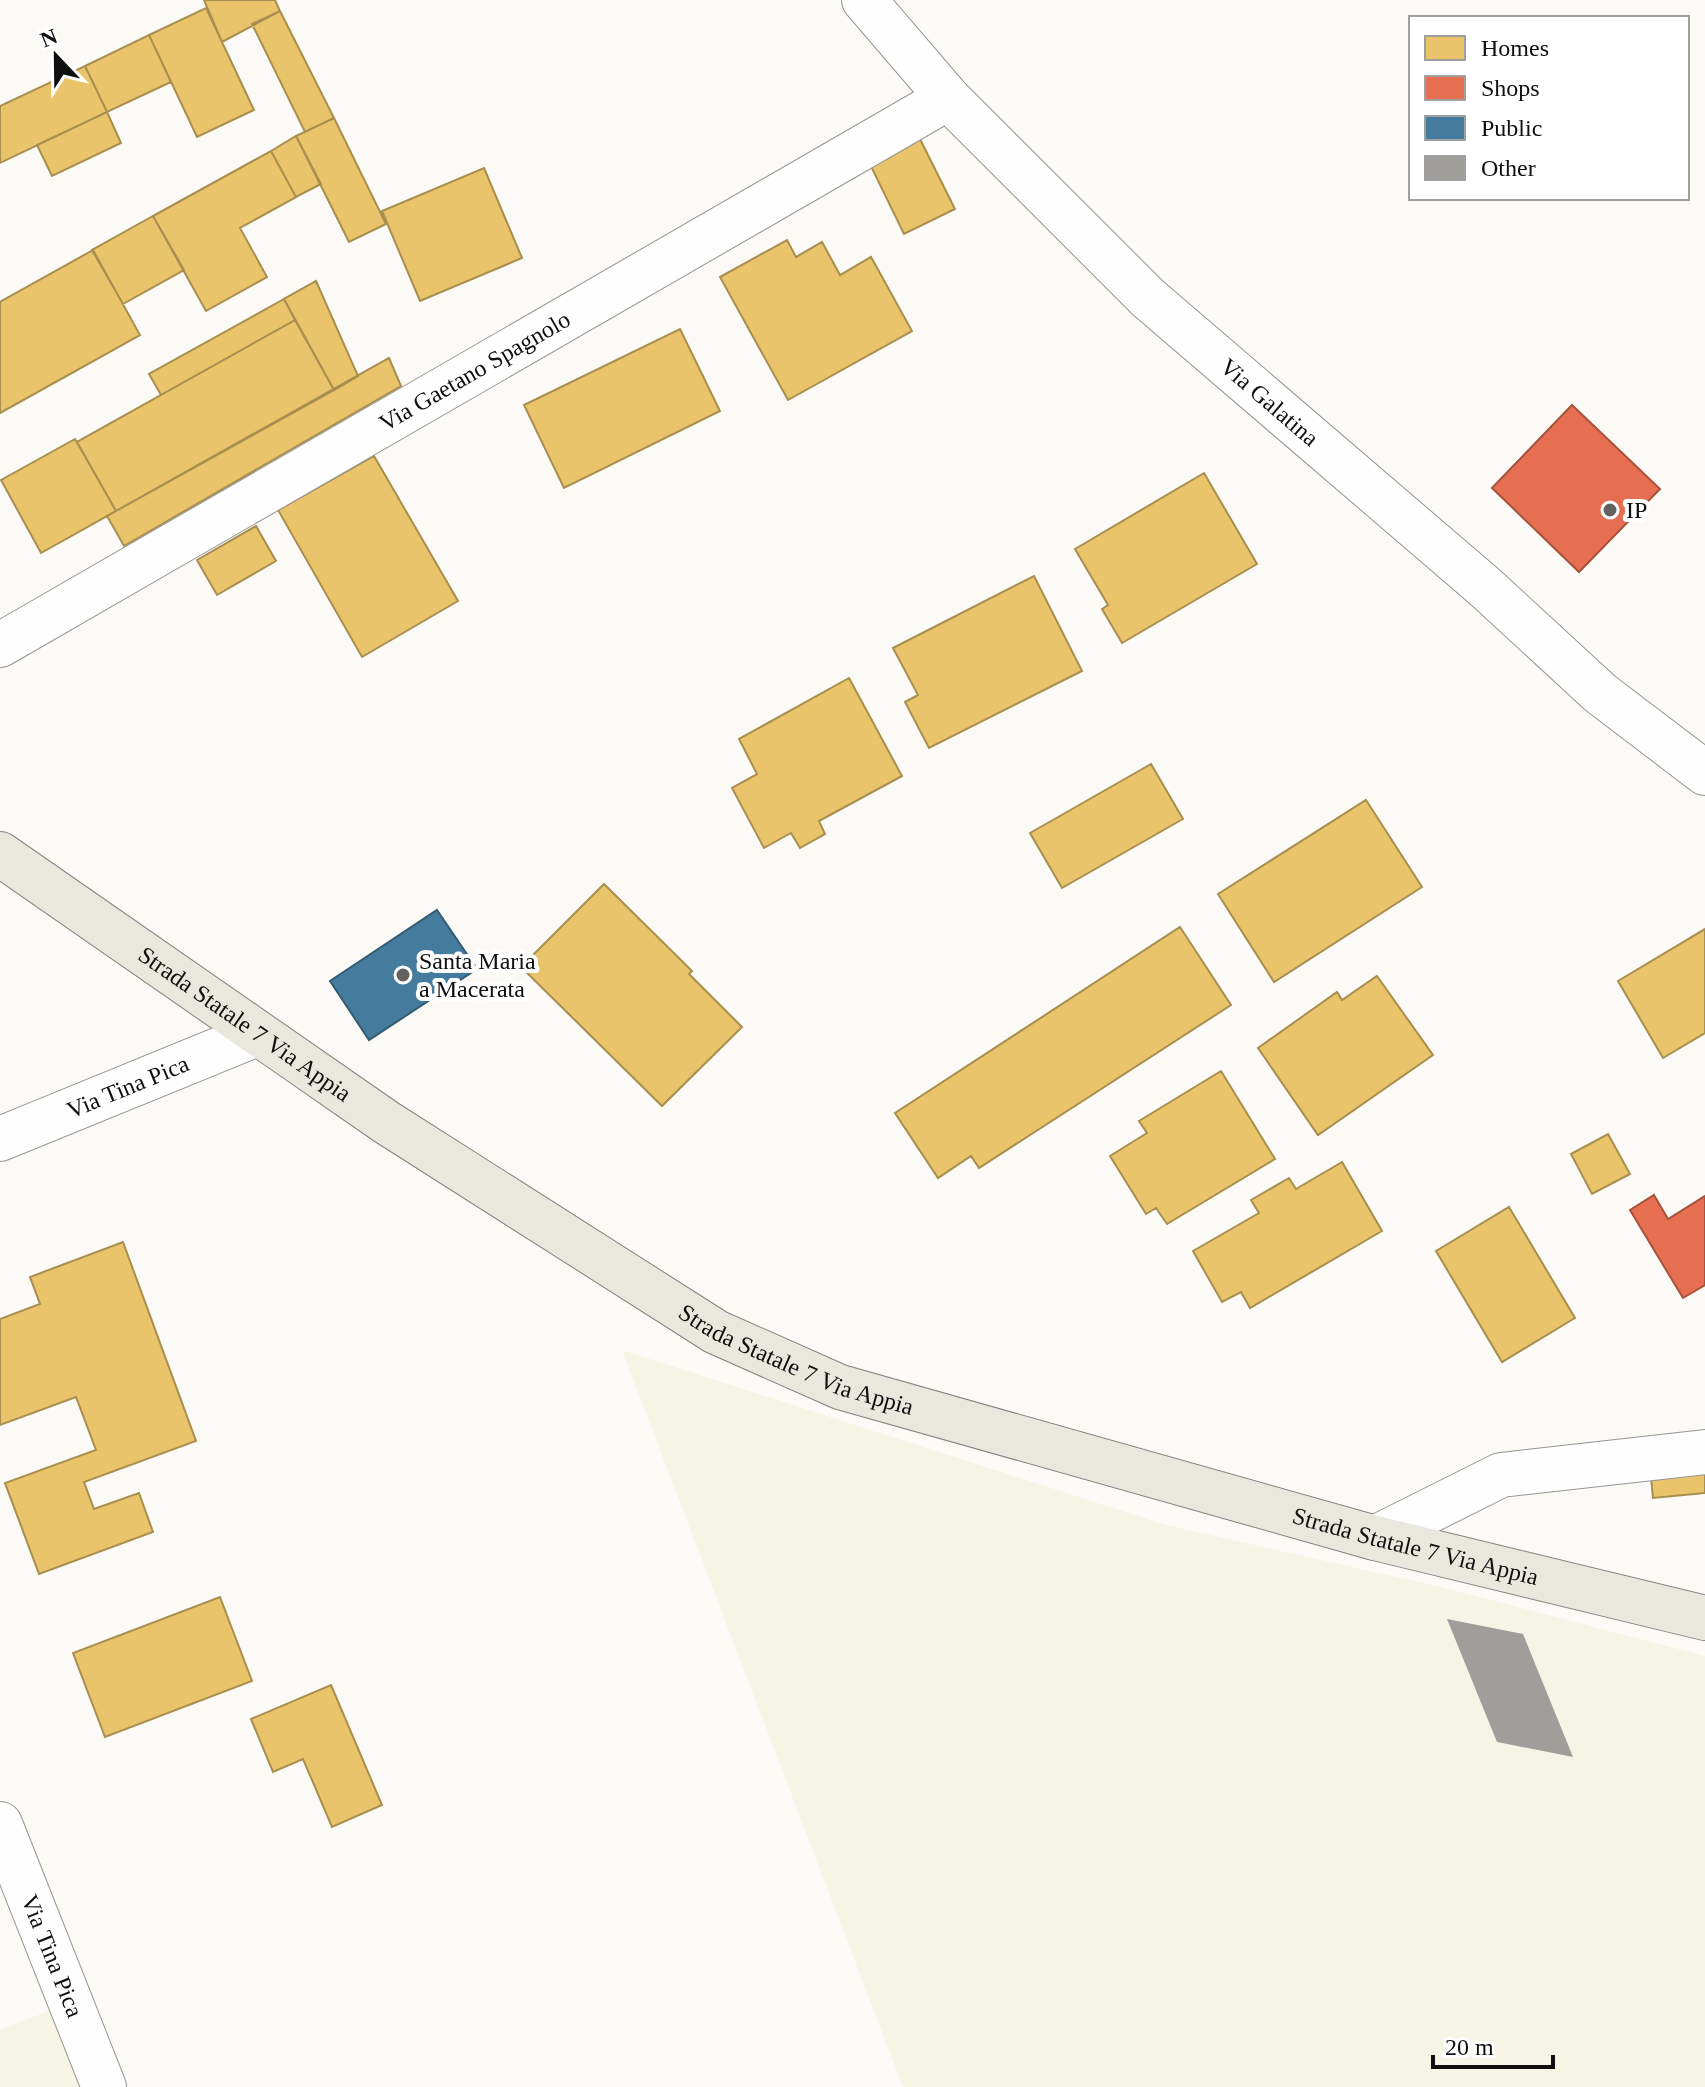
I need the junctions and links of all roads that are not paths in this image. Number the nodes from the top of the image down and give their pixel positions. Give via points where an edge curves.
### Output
1 (864, 0) edge
2 (948, 98) junction
3 (0, 645) edge
4 (1705, 773) edge
5 (0, 854) edge
6 (257, 1034) junction
7 (0, 1139) edge
8 (1705, 1452) edge
9 (1375, 1538) junction
10 (1705, 1618) edge
11 (0, 1824) edge
12 (104, 2087) edge

1 - 2 street, Via Galatina
2 - 3 street, Via Gaetano Spagnolo
2 - 4 street, Via Galatina via 1148,298 1485,587 1600,693
5 - 6 main road, Strada Statale 7 Via Appia
6 - 7 street, Via Tina Pica
6 - 9 main road, Strada Statale 7 Via Appia via 716,1332 840,1387
8 - 9 street via 1501,1475
9 - 10 main road, Strada Statale 7 Via Appia
11 - 12 street, Via Tina Pica

